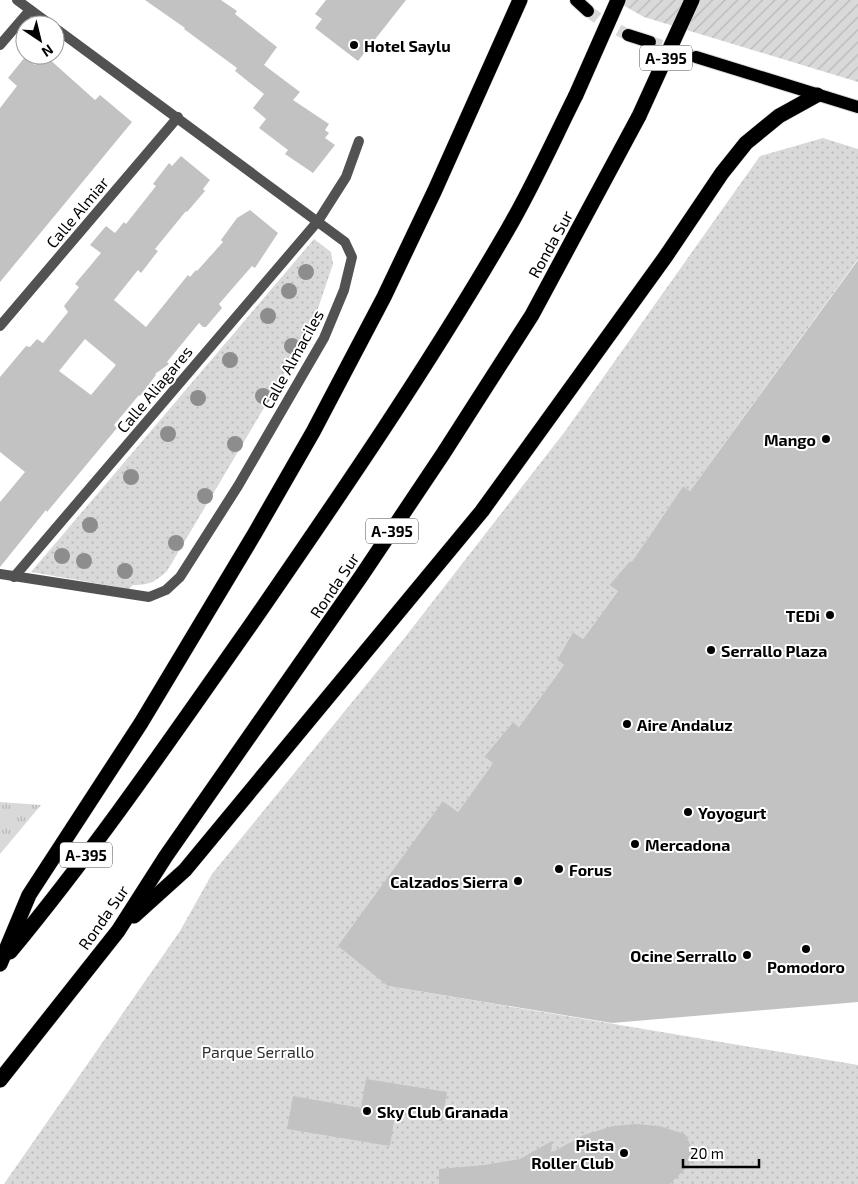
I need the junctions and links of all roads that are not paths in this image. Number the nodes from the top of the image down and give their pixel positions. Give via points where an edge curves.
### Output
1 (17, 0) edge
2 (520, 0) edge
3 (576, 0) edge
4 (618, 0) edge
5 (692, 0) edge
6 (30, 10) junction
7 (588, 11) tunnel mouth
8 (37, 15) edge
9 (65, 35) edge
10 (628, 35) tunnel mouth
11 (650, 42) tunnel mouth
12 (0, 45) edge
13 (696, 57) tunnel mouth
14 (817, 95) junction
15 (858, 107) edge
16 (178, 117) junction
17 (359, 141) dead end
18 (318, 221) junction
19 (0, 326) edge
20 (0, 574) edge
21 (14, 577) junction
22 (118, 931) junction
23 (0, 964) edge
24 (0, 1080) edge

1 - 6 street
2 - 23 highway via 384,298 313,432 141,723 29,894
3 - 7 main road
4 - 23 highway, A-395, bridge via 576,95 510,226 428,362 157,759 48,906
5 - 22 highway, Ronda Sur / A-395, bridge via 639,116 532,315 362,575 166,856
6 - 8 street
6 - 12 street
9 - 16 street, Calle Almaciles
10 - 11 main road
13 - 14 main road
14 - 15 main road
14 - 22 highway via 779,116 746,143 482,511 185,870
16 - 18 street, Calle Almaciles
16 - 19 street, Calle Almiar
17 - 18 street, Calle Aliagares via 346,178
18 - 21 street, Calle Aliagares
18 - 21 street, Calle Almaciles via 345,242 352,257 344,290 324,338 238,486 180,577 166,590 149,597
20 - 21 street, Calle Almaciles
22 - 24 highway, Ronda Sur / A-395

